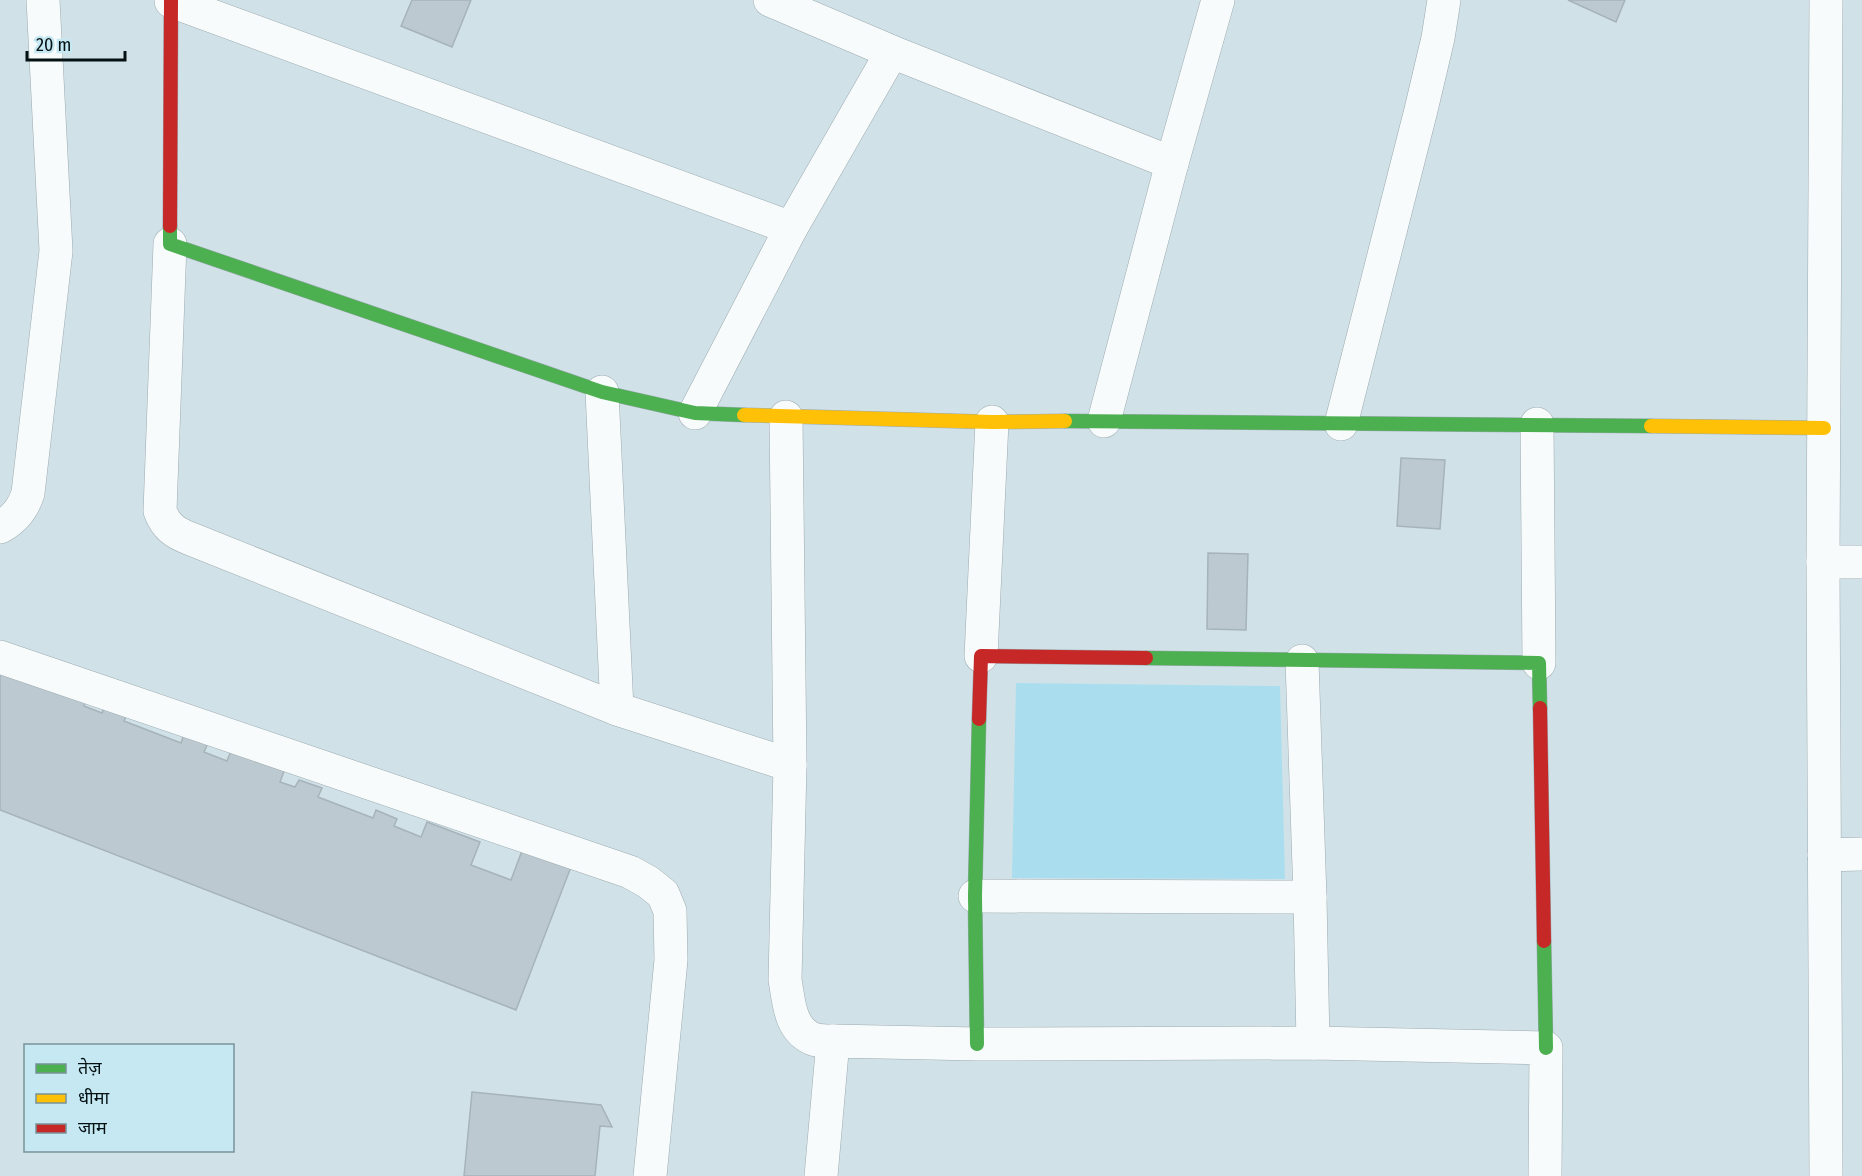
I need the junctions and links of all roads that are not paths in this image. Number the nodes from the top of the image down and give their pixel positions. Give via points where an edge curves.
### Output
1 (43, 0) edge
2 (770, 0) edge
3 (1218, 0) edge
4 (1444, 0) edge
5 (1826, 0) edge
6 (171, 1) edge
7 (892, 52) junction
8 (1172, 163) junction
9 (791, 228) junction
10 (170, 244) junction
11 (603, 392) junction
12 (695, 412) junction
13 (786, 417) junction
14 (1104, 421) junction
15 (992, 422) junction
16 (1341, 424) junction
17 (1537, 424) junction
18 (1824, 428) junction
19 (0, 527) edge
20 (1823, 562) junction
21 (1862, 562) edge
22 (981, 656) junction
23 (0, 657) edge
24 (1302, 661) junction
25 (1539, 663) junction
26 (617, 709) junction
27 (790, 765) junction
28 (1862, 854) edge
29 (1824, 855) junction
30 (975, 896) junction
31 (1310, 897) junction
32 (832, 1041) junction
33 (1313, 1043) junction
34 (976, 1044) junction
35 (1546, 1048) junction
36 (651, 1176) edge
37 (821, 1176) edge
38 (1545, 1176) edge
39 (1826, 1176) edge

1 - 19 street via 56,251 28,493 23,507
2 - 7 street
3 - 8 street
4 - 16 street via 1421,111
5 - 18 street
6 - 9 street
6 - 10 street
7 - 8 street
7 - 9 street
8 - 14 street
9 - 12 street
10 - 11 street
10 - 26 street via 160,511 165,525 191,539
11 - 12 street
11 - 26 street
12 - 13 street
13 - 15 street
13 - 27 street
14 - 15 street
14 - 16 street
15 - 22 street
16 - 17 street
17 - 18 street
17 - 25 street
18 - 20 street
20 - 21 street
20 - 29 street
22 - 24 street
22 - 30 street
23 - 36 street via 630,872 648,882 663,894 670,911 671,960
24 - 25 street
24 - 31 street
25 - 35 street
26 - 27 street
27 - 32 street via 785,980 790,1013 800,1030 814,1040
28 - 29 street
29 - 39 street
30 - 31 street
30 - 34 street
31 - 33 street
32 - 34 street
32 - 37 street
33 - 34 street
33 - 35 street
35 - 38 street

